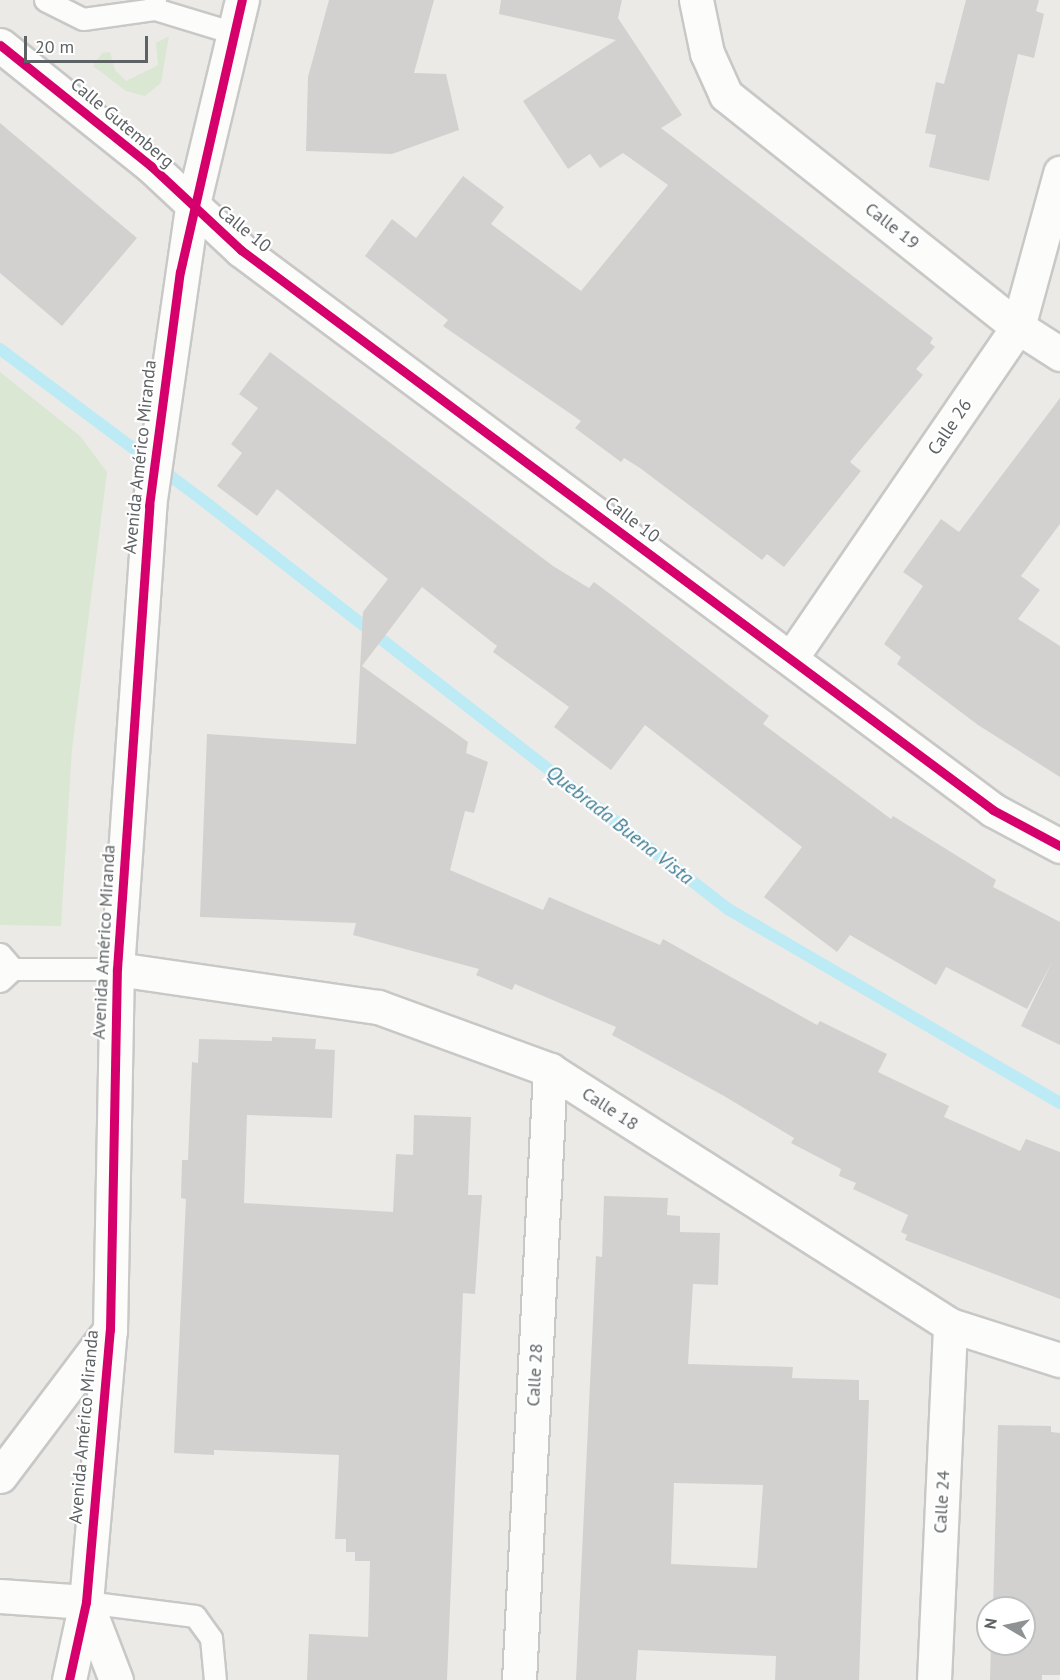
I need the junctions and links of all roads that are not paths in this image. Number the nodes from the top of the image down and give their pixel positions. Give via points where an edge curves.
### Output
1 (45, 0) edge
2 (242, 0) edge
3 (696, 0) edge
4 (155, 4) edge
5 (234, 33) junction
6 (0, 45) edge
7 (1060, 173) edge
8 (192, 208) junction
9 (1018, 327) junction
10 (1060, 354) edge
11 (792, 658) junction
12 (1060, 846) edge
13 (4, 968) edge
14 (117, 969) junction
15 (550, 1070) junction
16 (950, 1325) junction
17 (110, 1330) junction
18 (1060, 1360) edge
19 (0, 1476) edge
20 (0, 1596) edge
21 (86, 1602) junction
22 (69, 1680) edge
23 (116, 1680) edge
24 (215, 1680) edge
25 (519, 1680) edge
26 (934, 1680) edge

1 - 4 lane via 83,19
2 - 5 street, Avenida Américo Miranda
3 - 9 street, Calle 19 via 707,53 726,95
4 - 5 lane
5 - 8 street, Avenida Américo Miranda
6 - 8 street, Calle Gutemberg via 151,166
7 - 9 street, Calle 26
8 - 11 street, Calle 10 via 242,250
8 - 14 street, Avenida Américo Miranda via 149,506
9 - 10 street, Calle 19
9 - 11 street, Calle 26
11 - 12 street, Calle 10 via 993,810
13 - 14 lane
14 - 15 street, Calle 18 via 378,1006
14 - 17 street, Avenida Américo Miranda
15 - 16 street, Calle 18
15 - 25 street, Calle 28
16 - 18 street, Calle 18
16 - 26 street, Calle 24
17 - 19 street
17 - 21 street, Avenida Américo Miranda
20 - 21 street
21 - 22 street, Avenida Américo Miranda
21 - 23 street, Avenida Américo Miranda
21 - 24 lane via 195,1616 212,1638

